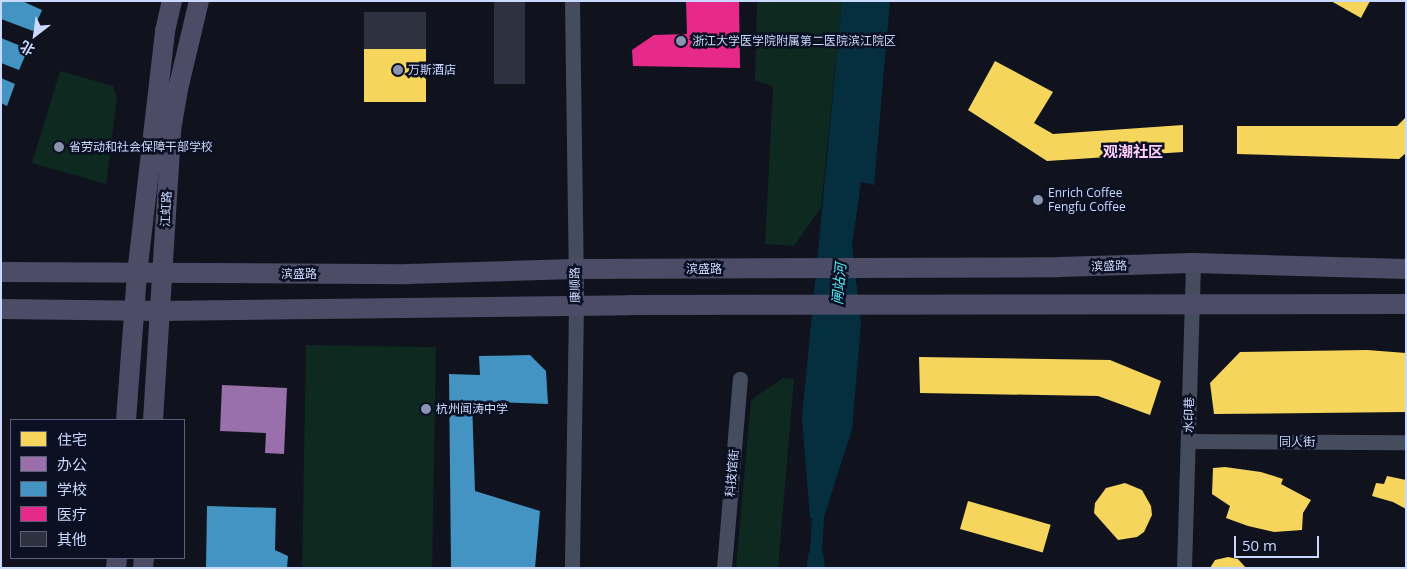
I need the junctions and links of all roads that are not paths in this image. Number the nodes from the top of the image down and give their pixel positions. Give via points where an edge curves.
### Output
1 (172, 1) edge
2 (199, 1) edge
3 (572, 1) edge
4 (1193, 263) junction
5 (575, 269) junction
6 (1406, 269) edge
7 (1, 272) edge
8 (137, 274) junction
9 (163, 274) junction
10 (1192, 304) junction
11 (1406, 304) edge
12 (576, 306) junction
13 (1, 309) edge
14 (134, 311) junction
15 (160, 311) junction
16 (740, 379) dead end
17 (126, 419) edge
18 (153, 419) edge
19 (1188, 442) junction
20 (1406, 442) edge
21 (572, 568) edge
22 (724, 568) edge
23 (1184, 568) edge

1 - 8 main road, 江虹路 via 165,32
2 - 9 main road, 江虹路 via 171,130
3 - 5 street, 康顺路
4 - 5 main road, 滨盛路 via 1059,267
4 - 6 main road, 滨盛路
4 - 10 street, 水印巷
5 - 9 main road, 滨盛路 via 398,274
5 - 12 street, 康顺路
7 - 8 main road, 滨盛路
8 - 9 main road, 滨盛路
8 - 14 main road, 江虹路
9 - 15 main road, 江虹路
10 - 11 main road
10 - 12 main road
10 - 19 street, 水印巷
12 - 15 main road
12 - 21 street, 康顺路
13 - 14 main road
14 - 15 main road
14 - 17 main road, 江虹路
15 - 18 main road, 江虹路
16 - 22 street, 科技馆街
19 - 20 street, 同人街
19 - 23 street, 水印巷

